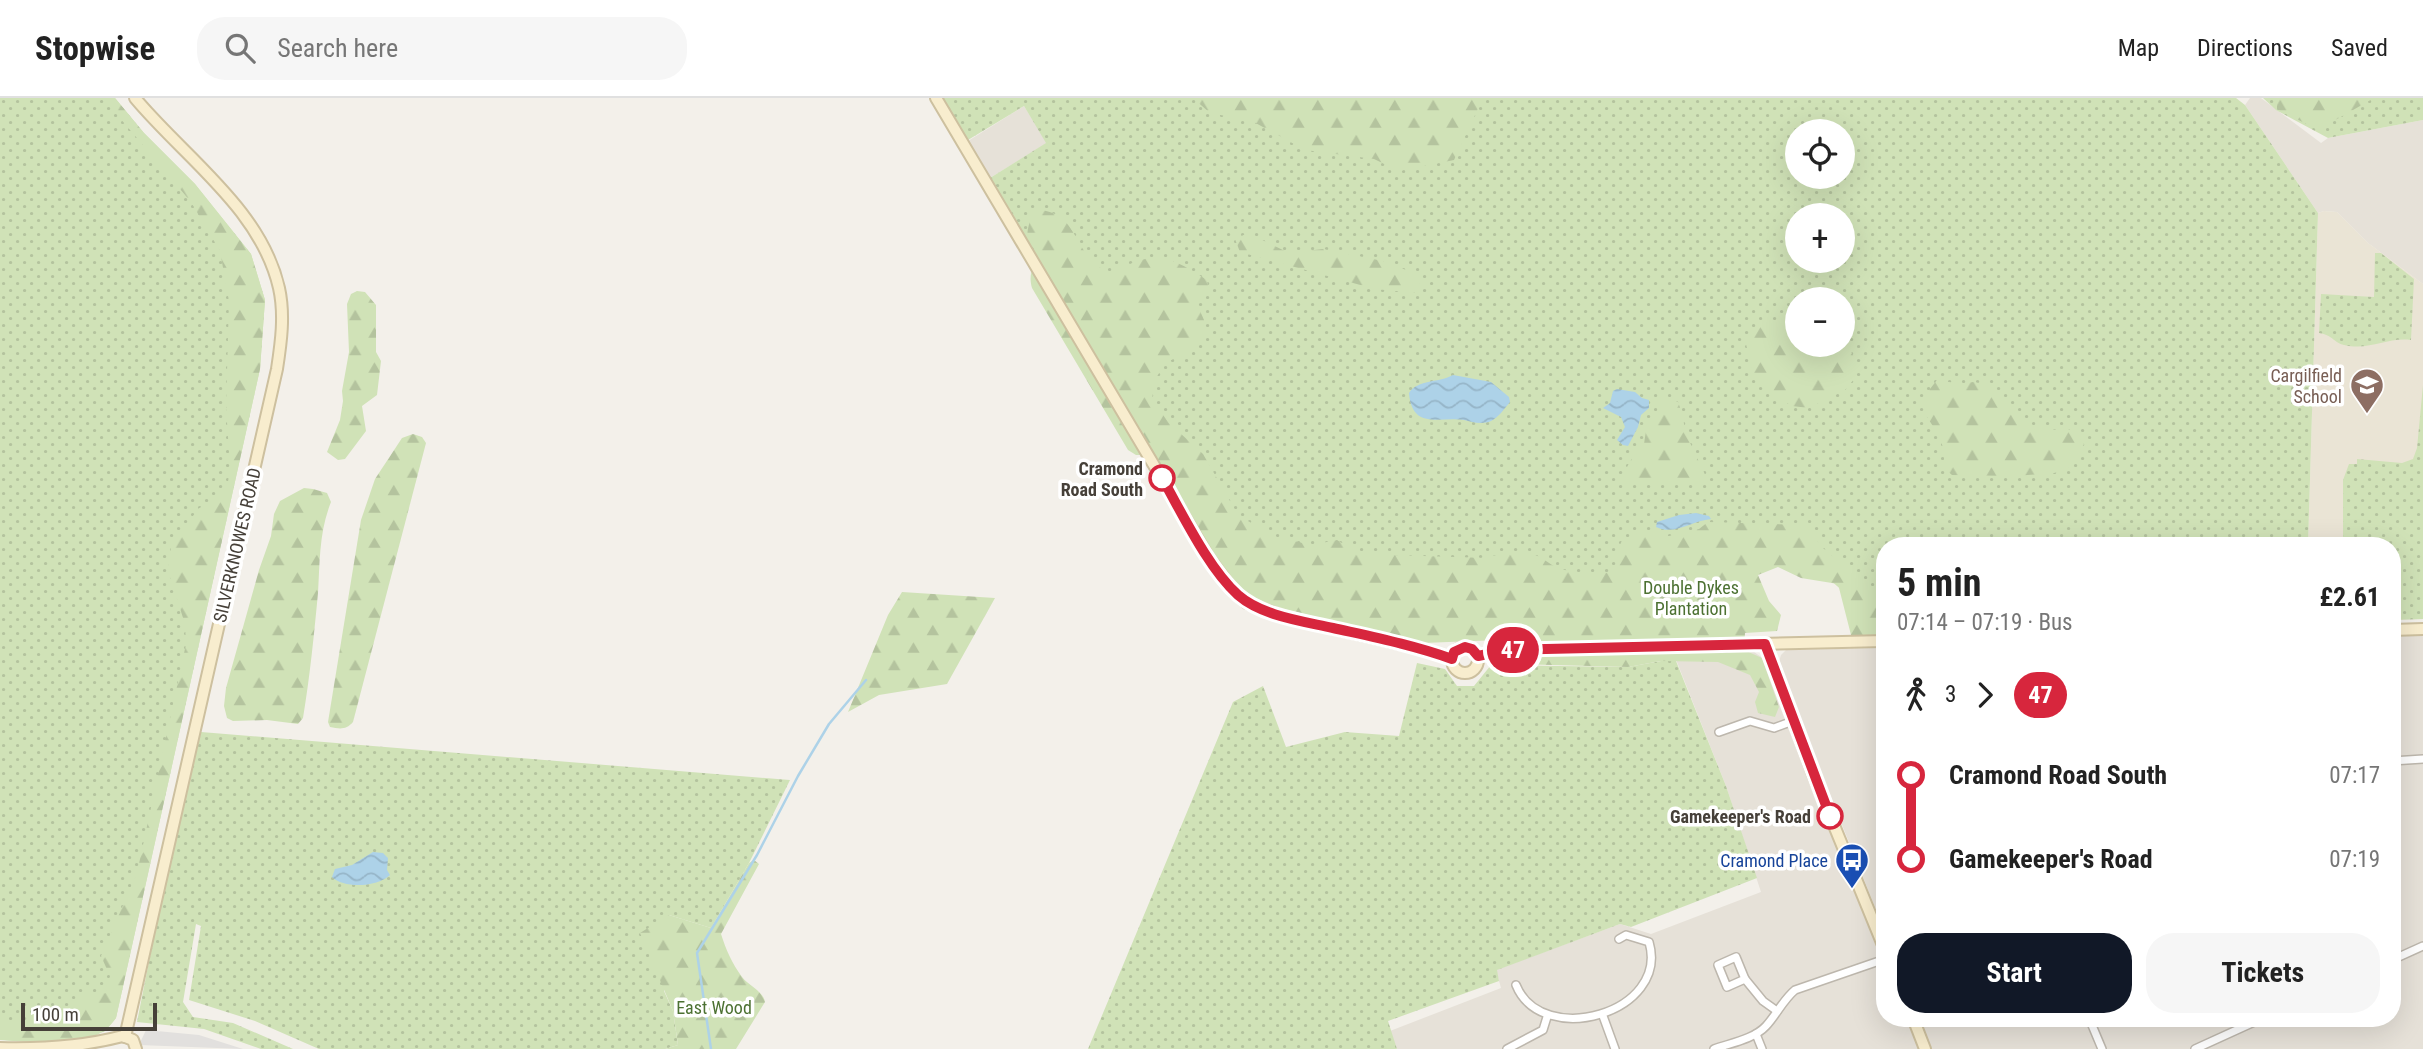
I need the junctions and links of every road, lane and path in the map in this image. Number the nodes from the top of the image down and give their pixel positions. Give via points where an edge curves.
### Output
1 (135, 98) edge
2 (936, 98) edge
3 (2423, 629) edge
4 (2401, 630) edge
5 (1876, 641) edge
6 (1765, 644) junction
7 (1478, 656) junction
8 (1452, 659) junction
9 (1793, 721) junction
10 (1720, 732) dead end
11 (2423, 759) edge
12 (2401, 760) edge
13 (1876, 928) edge
14 (1619, 939) dead end
15 (2423, 946) edge
16 (2401, 956) edge
17 (1876, 962) edge
18 (1745, 979) dead end
19 (1516, 985) dead end
20 (1777, 1011) junction
21 (1603, 1016) junction
22 (1547, 1017) junction
23 (1916, 1027) edge
24 (2093, 1027) edge
25 (2243, 1027) edge
26 (1756, 1034) junction
27 (117, 1042) edge
28 (0, 1048) edge
29 (136, 1049) edge
30 (1507, 1049) edge
31 (1615, 1049) edge
32 (1714, 1049) edge
33 (1762, 1049) edge
34 (1925, 1049) edge
35 (2102, 1049) edge
36 (2195, 1049) edge

1 - 27 street, SILVERKNOWES ROAD via 230,199 258,237 280,290 282,327 266,419
2 - 8 street via 1209,558 1235,593 1247,603 1288,618
3 - 4 street
5 - 6 street
6 - 7 street via 1507,650
6 - 9 street
7 - 8 street via 1465,647 1454,652
7 - 8 street via 1476,668 1467,673 1457,671
9 - 10 street via 1774,727 1750,721
9 - 13 street
11 - 12 street
14 - 21 street via 1626,936 1649,942 1652,960 1642,987 1625,1006
15 - 16 street
17 - 20 street via 1796,990
18 - 20 street
19 - 22 street via 1525,1002
20 - 26 street
21 - 22 street via 1571,1021
21 - 31 street
22 - 30 street via 1543,1030
23 - 34 street
24 - 35 street
25 - 36 street
26 - 32 street
26 - 33 street
27 - 28 street
27 - 29 street via 133,1040

